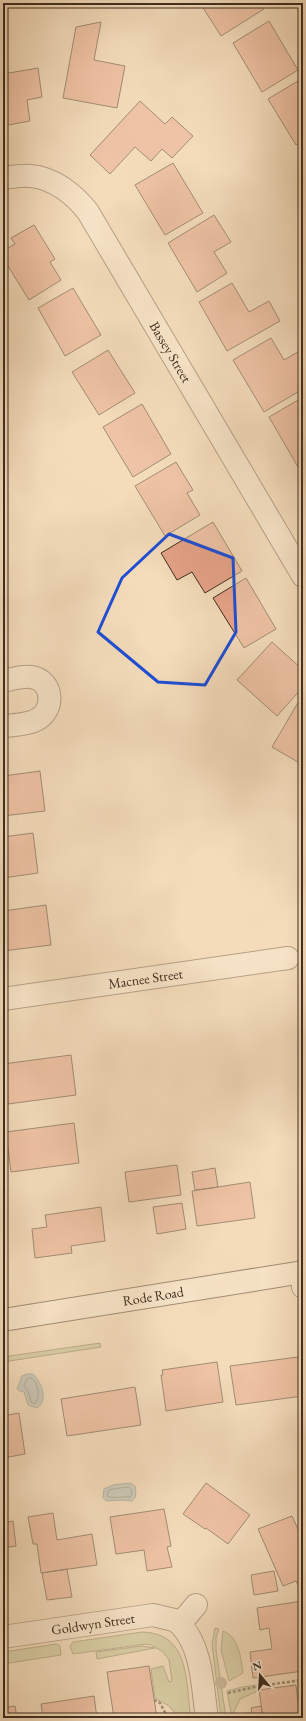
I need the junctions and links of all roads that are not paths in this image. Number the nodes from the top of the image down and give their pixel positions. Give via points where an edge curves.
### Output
1 (3, 178) edge
2 (303, 576) edge
3 (3, 681) edge
4 (3, 726) edge
5 (288, 958) dead end
6 (3, 999) edge
7 (302, 1277) edge
8 (3, 1320) edge
9 (196, 1604) dead end
10 (180, 1624) junction
11 (3, 1637) edge
12 (207, 1718) edge

1 - 2 street, Bassey Street via 32,176 45,180 70,193 88,212
3 - 4 street via 32,677 44,685 49,697 47,711 41,717 26,723
5 - 6 street, Macnee Street
7 - 8 street, Rode Road
9 - 10 street
10 - 11 street, Goldwyn Street via 153,1615
10 - 12 street via 193,1641 196,1650

